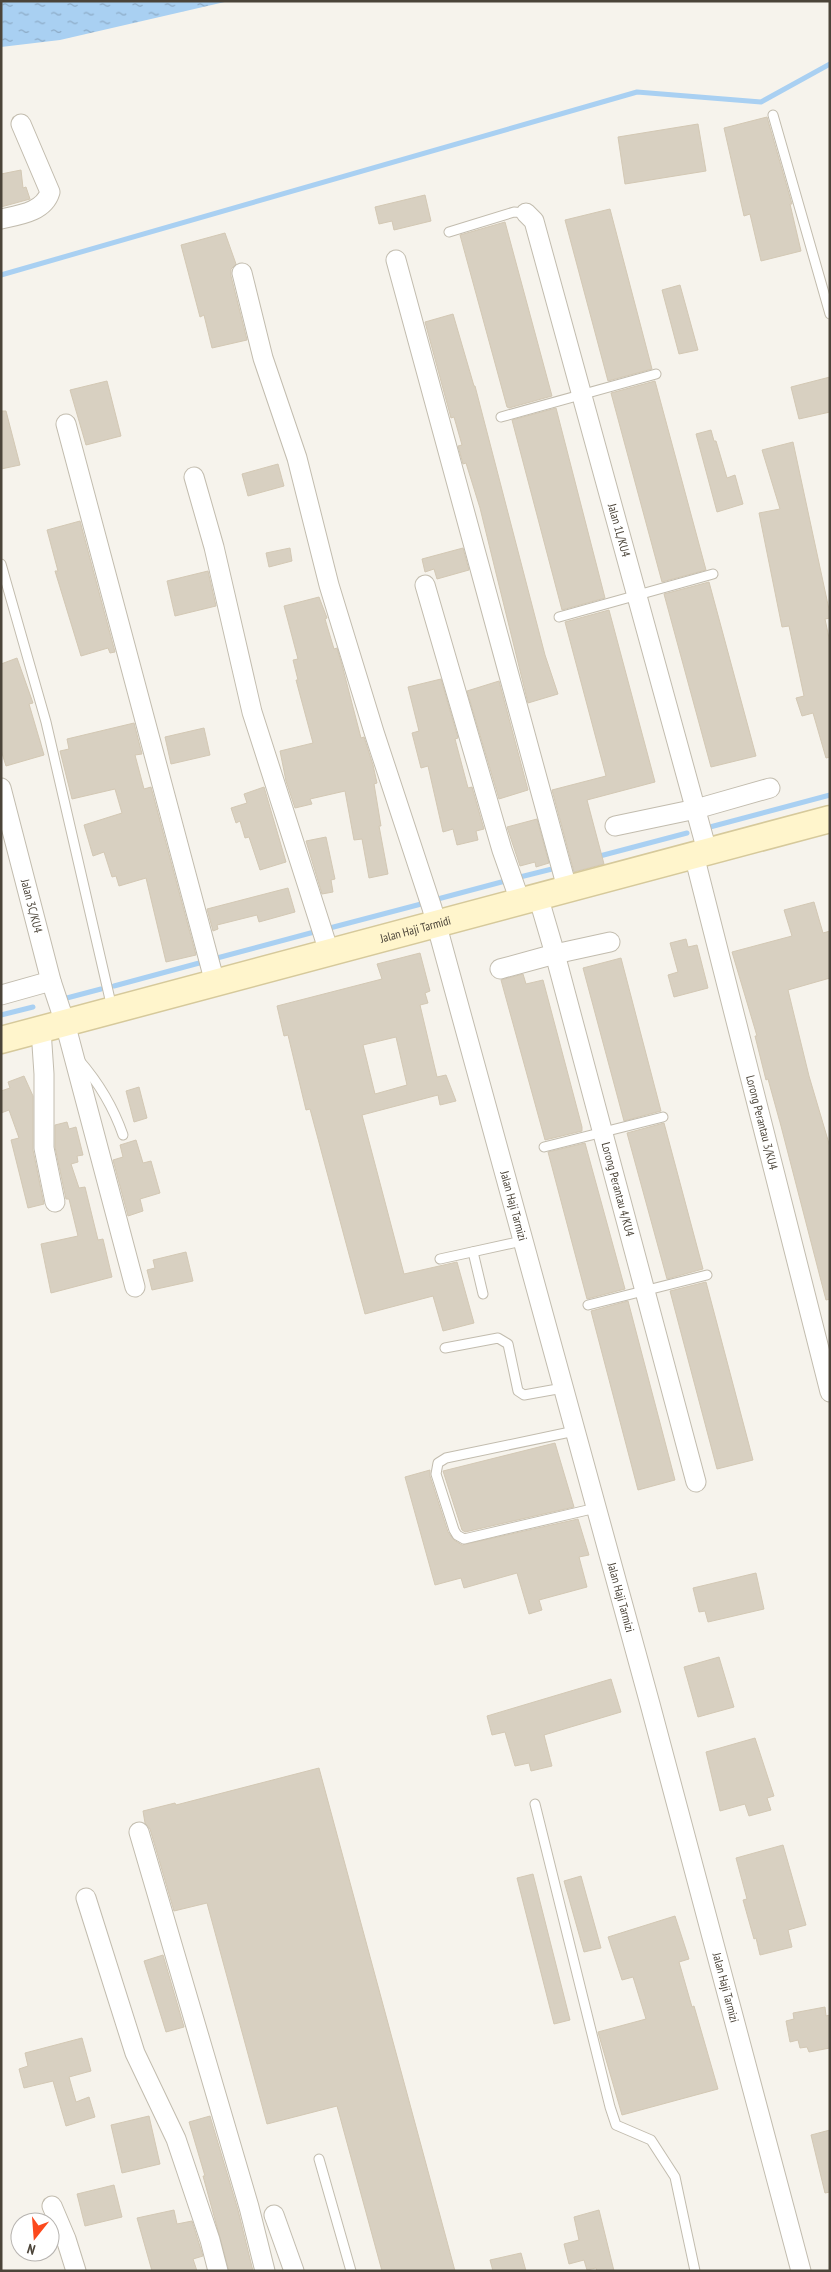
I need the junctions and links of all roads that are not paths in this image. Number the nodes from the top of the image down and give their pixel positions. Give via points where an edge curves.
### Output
1 (773, 115) dead end
2 (22, 124) dead end
3 (526, 212) joint
4 (1, 219) edge
5 (449, 232) dead end
6 (396, 260) dead end
7 (242, 273) dead end
8 (830, 314) edge
9 (656, 374) dead end
10 (582, 395) junction
11 (501, 417) dead end
12 (66, 424) dead end
13 (194, 477) dead end
14 (1, 564) edge
15 (713, 574) dead end
16 (425, 585) dead end
17 (637, 595) junction
18 (559, 617) dead end
19 (1, 788) edge
20 (770, 788) dead end
21 (696, 809) junction
22 (830, 820) edge
23 (615, 826) dead end
24 (701, 853) junction
25 (567, 888) junction
26 (529, 899) junction
27 (435, 924) junction
28 (610, 942) dead end
29 (327, 945) junction
30 (555, 954) junction
31 (500, 969) dead end
32 (51, 981) junction
33 (215, 983) junction
34 (1, 995) edge
35 (113, 1010) junction
36 (53, 1026) junction
37 (1, 1040) edge
38 (71, 1051) junction
39 (663, 1117) dead end
40 (603, 1132) junction
41 (123, 1135) dead end
42 (544, 1147) dead end
43 (55, 1202) dead end
44 (522, 1241) junction
45 (473, 1252) junction
46 (440, 1259) dead end
47 (707, 1275) dead end
48 (135, 1287) dead end
49 (645, 1291) junction
50 (483, 1294) dead end
51 (588, 1305) dead end
52 (445, 1348) dead end
53 (563, 1388) junction
54 (830, 1392) edge
55 (575, 1431) junction
56 (696, 1482) dead end
57 (596, 1508) junction
58 (535, 1804) dead end
59 (139, 1832) dead end
60 (86, 1898) dead end
61 (319, 2159) dead end
62 (52, 2206) dead end
63 (274, 2215) dead end
64 (76, 2271) edge
65 (218, 2271) edge
66 (265, 2271) edge
67 (294, 2271) edge
68 (351, 2271) edge
69 (695, 2271) edge
70 (801, 2271) edge

1 - 8 lane
2 - 4 street via 50,192 38,208
3 - 5 lane via 514,212
3 - 10 street, Jalan 1L/KU4 via 534,221
6 - 25 street
7 - 27 street, Jalan Haji Tarmizi via 264,358 297,458 329,585 422,873
9 - 10 lane
10 - 11 lane
10 - 17 street, Jalan 1L/KU4
12 - 33 street
13 - 29 street via 214,547 252,712
14 - 35 lane via 46,722
15 - 17 lane
16 - 26 street, Lorong Perantau 4/KU4 via 502,850
17 - 18 lane
17 - 21 street, Jalan 1L/KU4
19 - 32 street, Jalan 3C/KU4
20 - 21 street
21 - 23 street
21 - 24 street, Jalan 1L/KU4
22 - 24 street, Jalan Haji Tarmidi
24 - 25 street, Jalan Haji Tarmidi
24 - 54 street, Lorong Perantau 3/KU4
25 - 26 street, Jalan Haji Tarmidi
26 - 27 street, Jalan Haji Tarmidi
26 - 30 street, Lorong Perantau 4/KU4
27 - 29 street, Jalan Haji Tarmidi
27 - 44 street, Jalan Haji Tarmizi
28 - 30 street
29 - 33 street, Jalan Haji Tarmidi
30 - 31 street
30 - 40 street, Lorong Perantau 4/KU4
32 - 34 street
32 - 36 street, Jalan 3C/KU4
33 - 35 street, Jalan Haji Tarmidi
35 - 36 street, Jalan Haji Tarmidi
36 - 37 street, Jalan Haji Tarmidi
36 - 38 street
36 - 43 street via 44,1074 44,1148
38 - 41 lane via 113,1107
38 - 48 street
39 - 40 lane
40 - 42 lane
40 - 49 street, Lorong Perantau 4/KU4
44 - 45 lane
44 - 53 street, Jalan Haji Tarmizi
45 - 46 lane
45 - 50 lane
47 - 49 lane
49 - 51 lane
49 - 56 street, Lorong Perantau 4/KU4
52 - 53 lane via 498,1338 508,1344 518,1391 524,1395
53 - 55 street, Jalan Haji Tarmizi
55 - 57 street, Jalan Haji Tarmizi
55 - 57 lane via 446,1458 438,1463 436,1474 454,1530 464,1538
57 - 70 street, Jalan Haji Tarmizi
58 - 69 lane via 610,2107 616,2124 651,2140 675,2177
59 - 66 street
60 - 65 street via 135,2053 176,2139
61 - 68 lane
62 - 64 street
63 - 67 street

